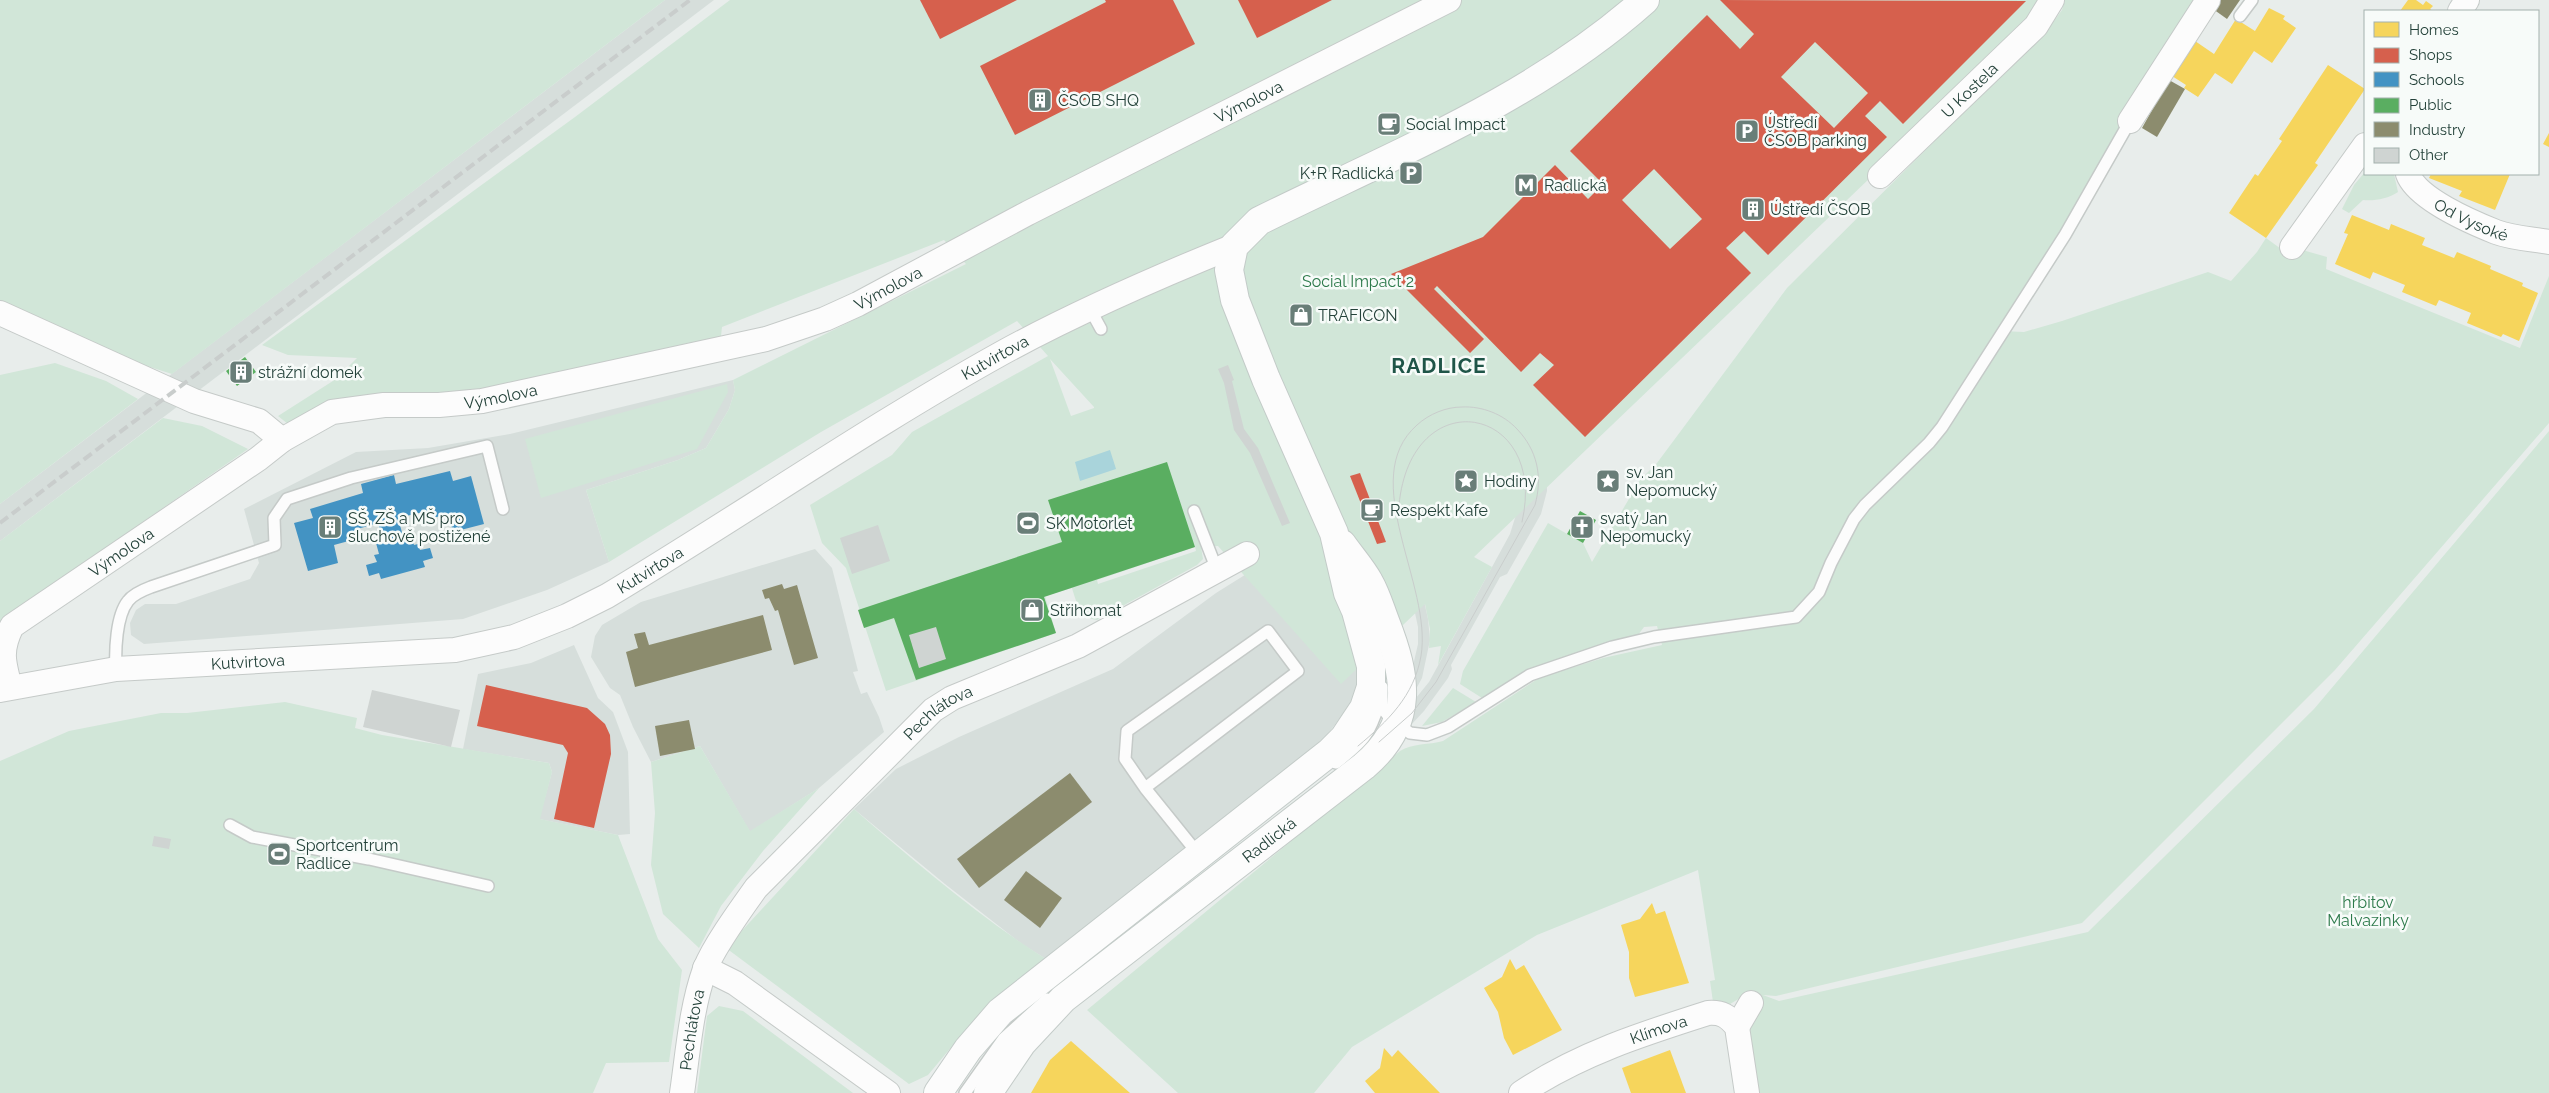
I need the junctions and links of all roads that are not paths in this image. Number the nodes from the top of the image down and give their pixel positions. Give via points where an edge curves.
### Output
1 (1645, 0) edge
2 (2052, 0) edge
3 (2208, 0) edge
4 (2252, 0) edge
5 (1443, 1) edge
6 (2240, 16) dead end
7 (2130, 121) joint
8 (2364, 146) edge
9 (2408, 175) edge
10 (1880, 176) dead end
11 (2548, 239) edge
12 (1234, 246) junction
13 (2292, 247) dead end
14 (1090, 307) junction
15 (2, 318) edge
16 (1101, 330) dead end
17 (282, 440) junction
18 (503, 509) dead end
19 (1194, 511) dead end
20 (1334, 533) junction
21 (1247, 554) dead end
22 (1217, 570) junction
23 (1356, 612) junction
24 (116, 670) junction
25 (5, 688) edge
26 (1389, 716) junction
27 (1328, 761) junction
28 (1311, 782) dead end
29 (1145, 788) junction
30 (230, 825) dead end
31 (1199, 855) junction
32 (488, 886) dead end
33 (706, 968) junction
34 (1751, 1003) dead end
35 (1737, 1027) junction
36 (682, 1093) edge
37 (888, 1093) edge
38 (938, 1093) edge
39 (955, 1093) edge
40 (965, 1093) edge
41 (988, 1093) edge
42 (1521, 1093) edge
43 (1748, 1093) edge

1 - 12 main road via 1591,45 1522,90 1259,222
2 - 10 street, U Kostela via 2036,26
3 - 7 street
4 - 6 lane
5 - 17 street, Výmolova via 825,319 766,339 482,401 384,405 332,412
7 - 26 lane via 2060,242 1942,427 1854,519 1819,592 1796,617 1654,636 1612,647 1530,675 1436,733 1418,736
8 - 13 street
9 - 11 street, Od Vysoké via 2411,183 2428,199 2497,232
12 - 14 street, Kutvirtova
12 - 20 main road, Radlická via 1229,270 1235,300
14 - 16 lane
14 - 24 street, Kutvirtova via 932,394 607,596 514,637 455,650
15 - 17 street via 191,407 259,421
17 - 25 street, Výmolova via 12,626 3,641
18 - 24 lane via 486,446 351,478 288,499 274,518 274,545 151,587 128,600 115,646
19 - 22 lane
20 - 23 main road, Radlická via 1348,593
20 - 26 main road, Radlická via 1369,582 1398,654 1402,694
21 - 22 street, Pechlátova
22 - 33 street, Pechlátova via 1078,646 952,698 933,710 756,888
23 - 26 lane via 1371,634 1378,653
23 - 27 main road, Radlická via 1371,666 1371,687 1364,708
24 - 25 street, Kutvirtova
26 - 27 lane
26 - 27 lane via 1358,746
26 - 40 lane via 1378,742 1026,1016 1004,1038
26 - 41 main road, Radlická via 1380,752 1063,999 1022,1043
27 - 31 main road, Radlická
28 - 39 lane via 1016,1013 973,1063
29 - 29 lane via 1298,670 1268,631 1126,731 1125,759
29 - 31 lane
30 - 32 lane via 252,838 369,859
31 - 38 main road, Radlická via 1000,1012 968,1049
33 - 36 street, Pechlátova via 692,1024
33 - 37 street, Pechlátova via 735,983
34 - 35 street
35 - 42 street, Klímova via 1720,1012 1708,1013 1624,1040 1568,1064
35 - 43 street

